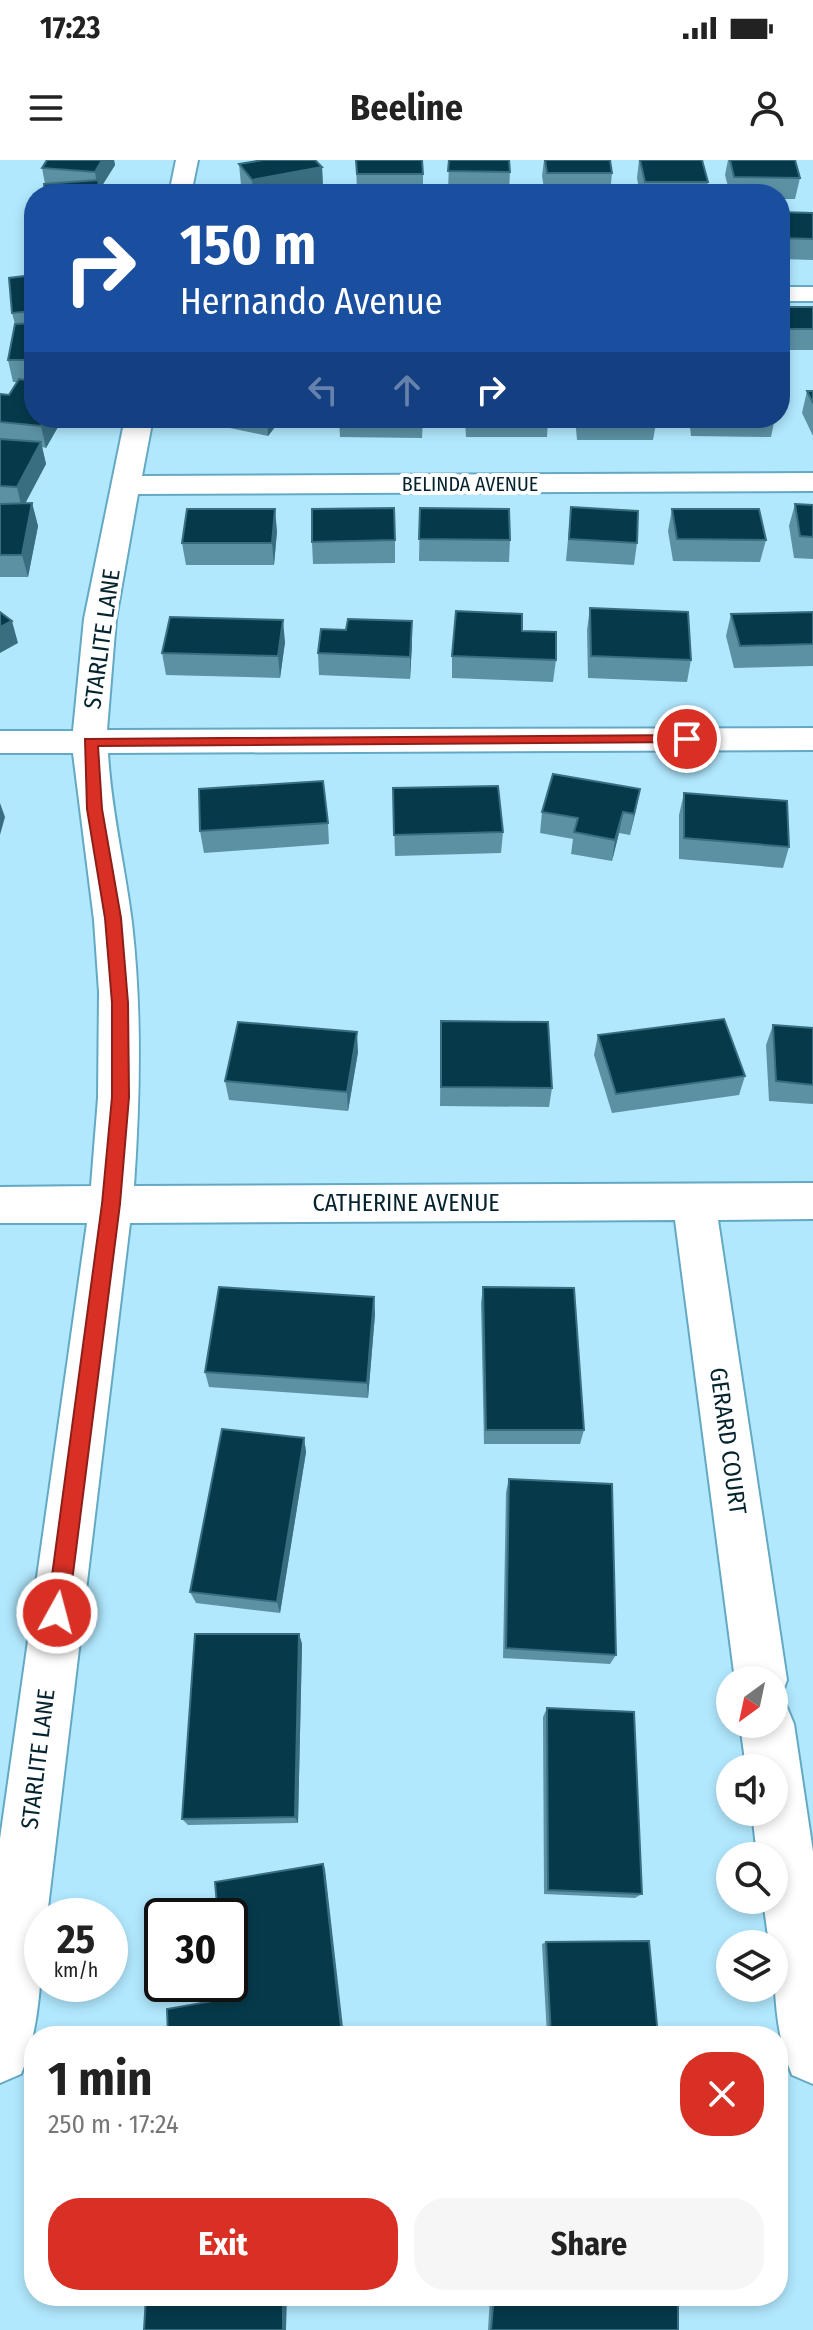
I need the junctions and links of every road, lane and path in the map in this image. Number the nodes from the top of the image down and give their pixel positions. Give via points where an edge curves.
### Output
1 (187, 160) edge
2 (182, 184) edge
3 (790, 294) edge
4 (813, 294) edge
5 (137, 428) edge
6 (813, 482) edge
7 (127, 485) junction
8 (813, 739) edge
9 (0, 742) edge
10 (90, 742) junction
11 (694, 1201) junction
12 (813, 1201) edge
13 (111, 1204) junction
14 (0, 1205) edge
15 (759, 1666) edge
16 (781, 1826) edge
17 (0, 2053) edge
18 (813, 2054) edge

1 - 2 street
3 - 4 street
5 - 7 street, STARLITE LANE
6 - 7 street, BELINDA AVENUE
7 - 10 street, STARLITE LANE via 97,645
8 - 10 street
9 - 10 street
10 - 13 street, STARLITE LANE via 120,1003 120,1097
11 - 12 street, CATHERINE AVENUE
11 - 13 street, CATHERINE AVENUE
11 - 15 street, GERARD COURT
13 - 14 street, CATHERINE AVENUE
13 - 17 street, STARLITE LANE
16 - 18 street

